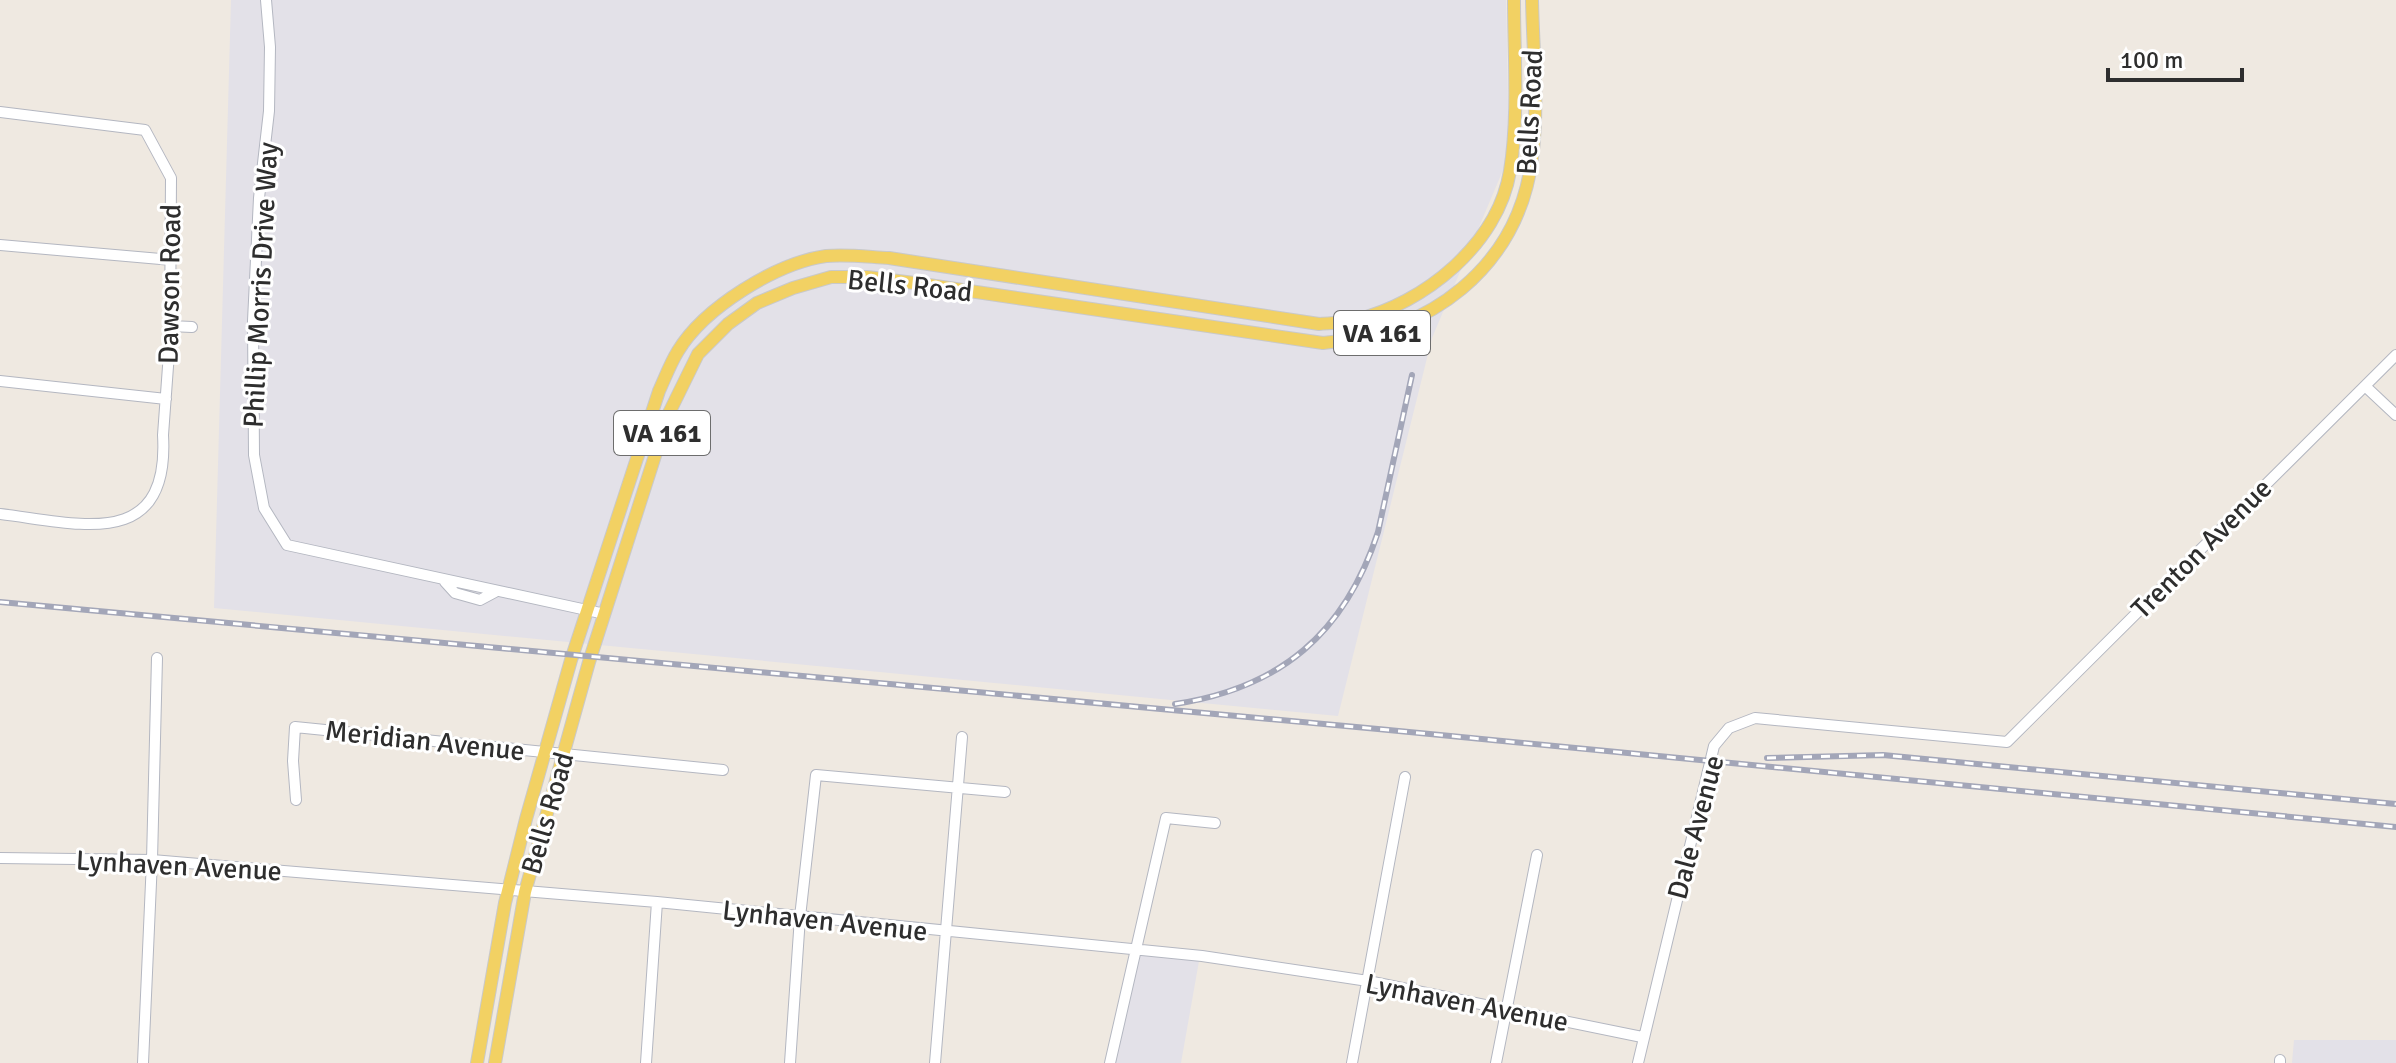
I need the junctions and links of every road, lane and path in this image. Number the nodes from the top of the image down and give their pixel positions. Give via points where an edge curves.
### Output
1 (266, 0) edge
2 (1514, 0) edge
3 (1532, 0) edge
4 (1533, 42) junction
5 (1514, 43) junction
6 (0, 112) edge
7 (0, 245) edge
8 (172, 260) junction
9 (989, 274) junction
10 (985, 293) junction
11 (1241, 312) junction
12 (170, 326) junction
13 (192, 327) dead end
14 (1239, 331) junction
15 (2396, 355) edge
16 (0, 381) edge
17 (2365, 386) junction
18 (166, 395) junction
19 (2396, 415) edge
20 (636, 462) junction
21 (650, 468) junction
22 (0, 514) edge
23 (587, 611) junction
24 (605, 614) junction
25 (157, 658) dead end
26 (962, 737) dead end
27 (2007, 742) joint
28 (545, 752) junction
29 (564, 754) junction
30 (723, 770) dead end
31 (1405, 777) dead end
32 (958, 786) junction
33 (1005, 792) dead end
34 (296, 800) dead end
35 (1215, 823) dead end
36 (1537, 855) dead end
37 (0, 858) edge
38 (152, 860) junction
39 (508, 890) junction
40 (525, 892) junction
41 (657, 902) junction
42 (800, 917) junction
43 (945, 932) junction
44 (1135, 951) junction
45 (1368, 981) junction
46 (1506, 1011) junction
47 (1642, 1037) junction
48 (143, 1063) edge
49 (477, 1063) edge
50 (495, 1063) edge
51 (646, 1063) edge
52 (790, 1063) edge
53 (935, 1063) edge
54 (1110, 1063) edge
55 (1352, 1063) edge
56 (1496, 1063) edge
57 (1638, 1063) edge

1 - 23 street, Phillip Morris Drive Way via 269,111 259,198 252,365 254,455 264,508 287,545 444,580 455,593 480,600 495,592
2 - 5 main road, Bells Road / VA 161
3 - 4 main road, Bells Road / VA 161
4 - 5 main road
4 - 14 main road, Bells Road / VA 161 via 1532,158 1524,197 1480,275 1414,319 1355,341 1323,343
5 - 11 main road, Bells Road / VA 161 via 1510,173 1492,220 1445,275 1410,299 1355,321 1319,324
6 - 8 street, Dawson Road via 145,130 171,178
7 - 8 street
8 - 12 street, Dawson Road
9 - 10 main road
9 - 11 main road, Bells Road / VA 161
9 - 20 main road, Bells Road / VA 161 via 889,258 826,256 750,286 699,325 678,351
10 - 14 main road, Bells Road / VA 161
10 - 21 main road, Bells Road / VA 161 via 831,277 757,303 698,354
11 - 14 main road
12 - 13 street
12 - 18 street, Dawson Road
15 - 17 street, Trenton Avenue
16 - 18 street
17 - 19 street
17 - 27 street, Trenton Avenue
18 - 22 street, Dawson Road via 165,462 149,500 130,519 82,525
20 - 21 main road
20 - 23 main road, Bells Road / VA 161
21 - 24 main road, Bells Road / VA 161
23 - 24 street, Phillip Morris Drive Way
23 - 28 main road, Bells Road / VA 161
24 - 29 main road, Bells Road / VA 161
25 - 38 street
26 - 32 street
27 - 47 street, Dale Avenue via 1755,718 1729,728 1714,746
28 - 29 street, Meridian Avenue
28 - 34 street, Meridian Avenue via 295,727
28 - 39 main road, Bells Road / VA 161
29 - 30 street, Meridian Avenue
29 - 40 main road, Bells Road / VA 161
31 - 45 street
32 - 33 street
32 - 42 street via 816,775
32 - 43 street
35 - 44 street via 1166,818
36 - 46 street
37 - 38 street, Lynhaven Avenue
38 - 39 street, Lynhaven Avenue
38 - 48 street
39 - 40 street, Lynhaven Avenue
39 - 49 main road, Bells Road / VA 161
40 - 41 street, Lynhaven Avenue
40 - 50 main road, Bells Road / VA 161
41 - 42 street, Lynhaven Avenue
41 - 51 street
42 - 43 street, Lynhaven Avenue
42 - 52 street
43 - 44 street, Lynhaven Avenue
43 - 53 street
44 - 45 street, Lynhaven Avenue
44 - 54 street
45 - 46 street, Lynhaven Avenue
45 - 55 street
46 - 47 street, Lynhaven Avenue
46 - 56 street
47 - 57 street, Dale Avenue

